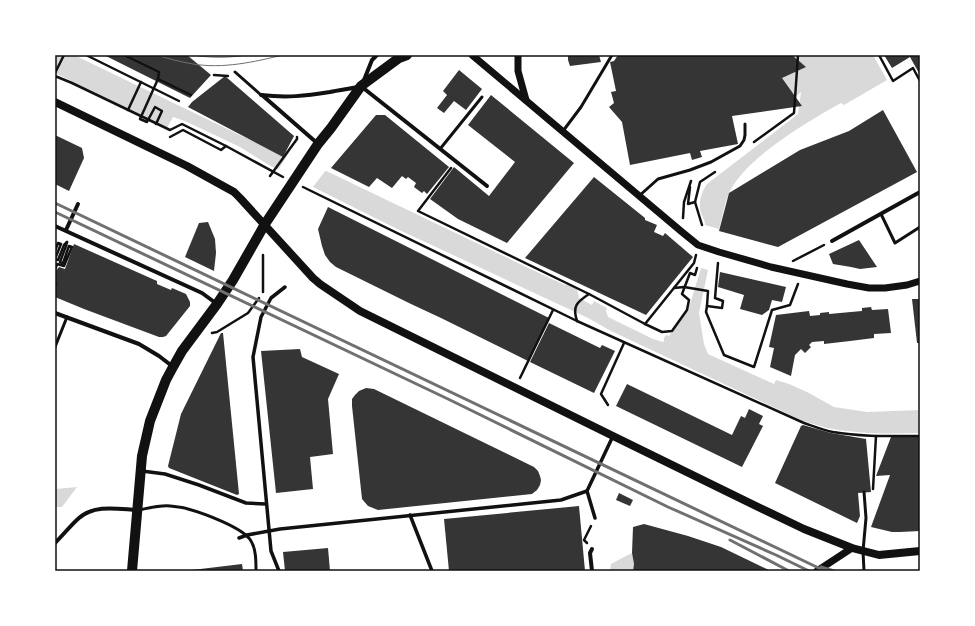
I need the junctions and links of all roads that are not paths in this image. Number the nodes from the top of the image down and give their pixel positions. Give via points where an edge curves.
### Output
1 (377, 55) edge
2 (407, 55) edge
3 (472, 55) edge
4 (518, 55) edge
5 (612, 55) edge
6 (235, 72) dead end
7 (362, 86) junction
8 (261, 95) junction
9 (482, 97) dead end
10 (526, 100) junction
11 (55, 102) edge
12 (745, 124) dead end
13 (562, 131) junction
14 (318, 144) junction
15 (440, 149) junction
16 (487, 186) dead end
17 (920, 193) edge
18 (639, 196) junction
19 (78, 204) dead end
20 (881, 214) junction
21 (265, 224) junction
22 (55, 226) edge
23 (920, 227) edge
24 (66, 230) junction
25 (832, 241) road end
26 (920, 281) edge
27 (285, 288) dead end
28 (217, 304) junction
29 (55, 313) edge
30 (67, 317) junction
31 (55, 347) edge
32 (173, 367) junction
33 (612, 436) junction
34 (141, 471) junction
35 (587, 492) junction
36 (864, 492) dead end
37 (266, 504) junction
38 (137, 510) junction
39 (410, 515) junction
40 (595, 518) road end
41 (268, 530) junction
42 (247, 535) junction
43 (239, 538) dead end
44 (55, 543) edge
45 (852, 548) junction
46 (592, 549) road end
47 (863, 551) junction
48 (920, 551) edge
49 (132, 571) edge
50 (256, 571) edge
51 (279, 571) edge
52 (432, 571) edge
53 (592, 571) edge
54 (817, 571) edge
55 (864, 571) edge

1 - 7 street via 372,60
2 - 7 main road via 399,58
3 - 10 street
4 - 10 street via 518,71
5 - 13 lane via 581,106
6 - 8 lane
7 - 8 street via 299,97
7 - 14 main road
7 - 15 street
8 - 14 street
9 - 15 lane
10 - 13 street
11 - 21 main road via 187,166 234,192
12 - 18 lane via 744,140 734,151 704,165 658,179
13 - 18 street
14 - 21 main road
15 - 16 street
17 - 20 street
18 - 26 street via 698,245 719,252 802,274 869,288 899,287
19 - 24 street
20 - 23 lane via 895,243
20 - 25 street
21 - 28 main road
21 - 33 main road via 313,278 360,311
22 - 24 street
24 - 28 street via 202,293
27 - 37 street via 271,298 261,317 253,357
28 - 32 main road
29 - 30 street
30 - 31 lane
30 - 32 street via 139,344
32 - 34 main road via 150,421
33 - 35 street
33 - 45 main road via 811,532
34 - 37 street via 165,474 246,503
34 - 38 main road
35 - 39 street via 561,500
35 - 40 street
36 - 47 lane via 866,518
37 - 41 street
38 - 42 lane via 168,506 187,508
38 - 44 street via 112,508 92,511 80,518
38 - 49 main road
39 - 41 street
39 - 52 street
41 - 42 street
41 - 51 street via 271,551
42 - 43 street
42 - 50 lane via 254,550
45 - 47 main road
45 - 54 street
46 - 53 street
47 - 48 main road via 879,555
47 - 55 lane

